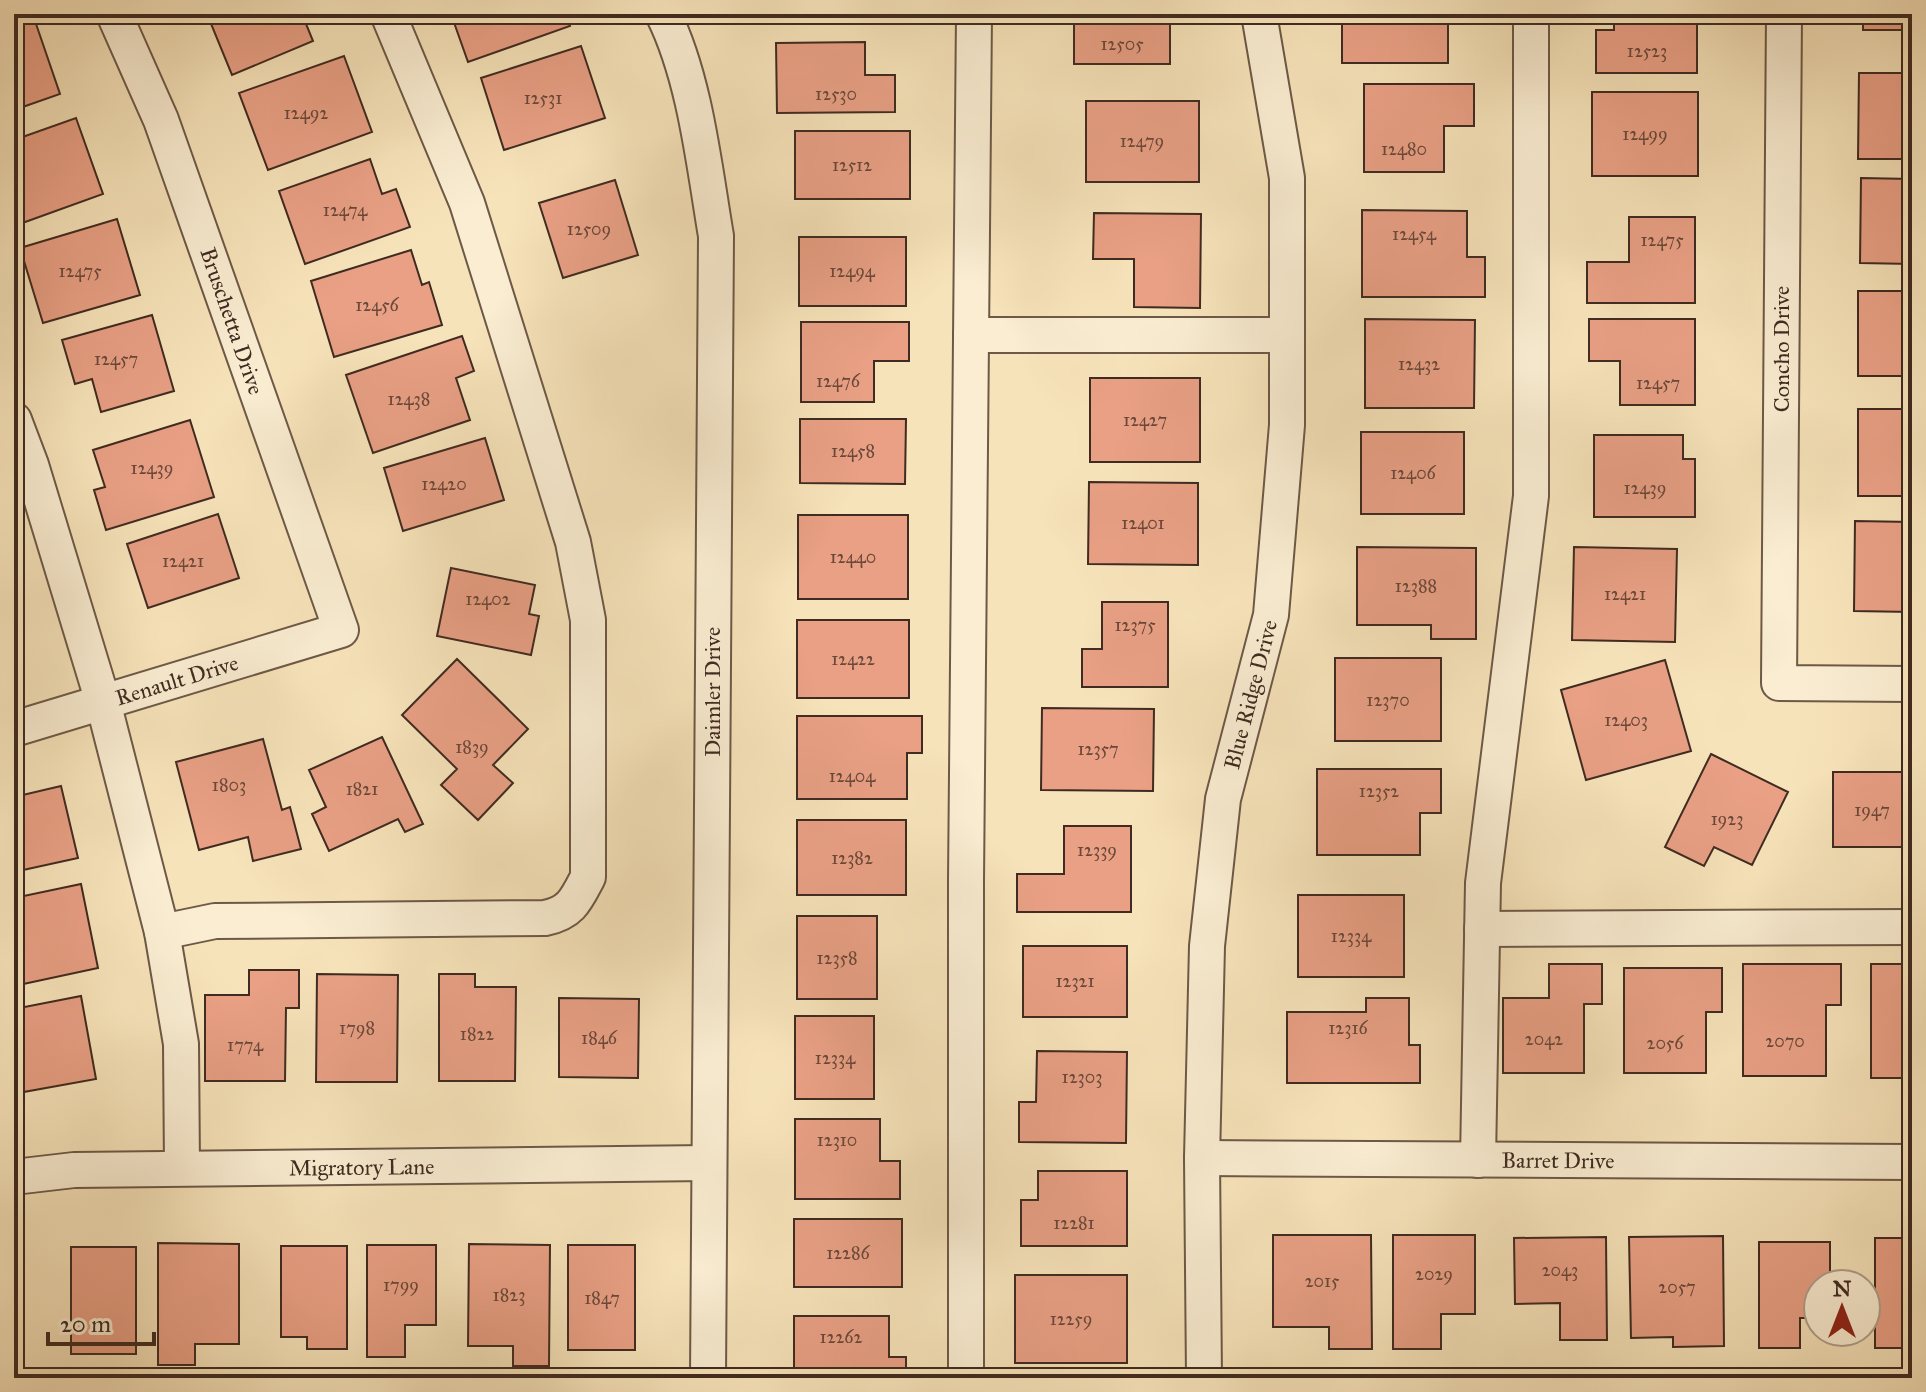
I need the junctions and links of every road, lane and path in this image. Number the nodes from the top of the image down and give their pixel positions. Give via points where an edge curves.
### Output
1 (114, 14) edge
2 (388, 14) edge
3 (663, 14) edge
4 (974, 14) edge
5 (1259, 14) edge
6 (1531, 14) edge
7 (1784, 14) edge
8 (971, 335) junction
9 (1287, 335) junction
10 (14, 420) edge
11 (341, 630) joint
12 (1912, 684) edge
13 (103, 702) junction
14 (14, 729) edge
15 (1912, 927) edge
16 (1482, 929) junction
17 (162, 932) junction
18 (1202, 1158) junction
19 (1478, 1160) junction
20 (1912, 1162) edge
21 (708, 1163) junction
22 (182, 1168) junction
23 (14, 1177) edge
24 (708, 1378) edge
25 (966, 1378) edge
26 (1204, 1378) edge

1 - 11 street, Bruschetta Drive via 161,120
2 - 17 street via 467,203 573,542 588,620 588,877 576,899 559,915 545,918 215,921
3 - 21 street, Daimler Drive via 695,115 716,236
4 - 8 street
5 - 9 street, Blue Ridge Drive via 1287,178
6 - 16 street via 1531,496 1483,883
7 - 12 street, Concho Drive via 1779,683
8 - 9 street
8 - 25 street
9 - 18 street, Blue Ridge Drive via 1287,425 1271,615 1223,799 1207,946
10 - 13 street
11 - 13 street, Renault Drive
13 - 14 street, Renault Drive
13 - 17 street
15 - 16 street
16 - 19 street
17 - 22 street via 181,1044
18 - 19 street, Barret Drive
18 - 26 street, Blue Ridge Drive
19 - 20 street, Barret Drive
21 - 22 street, Migratory Lane
21 - 24 street, Daimler Drive
22 - 23 street, Migratory Lane

